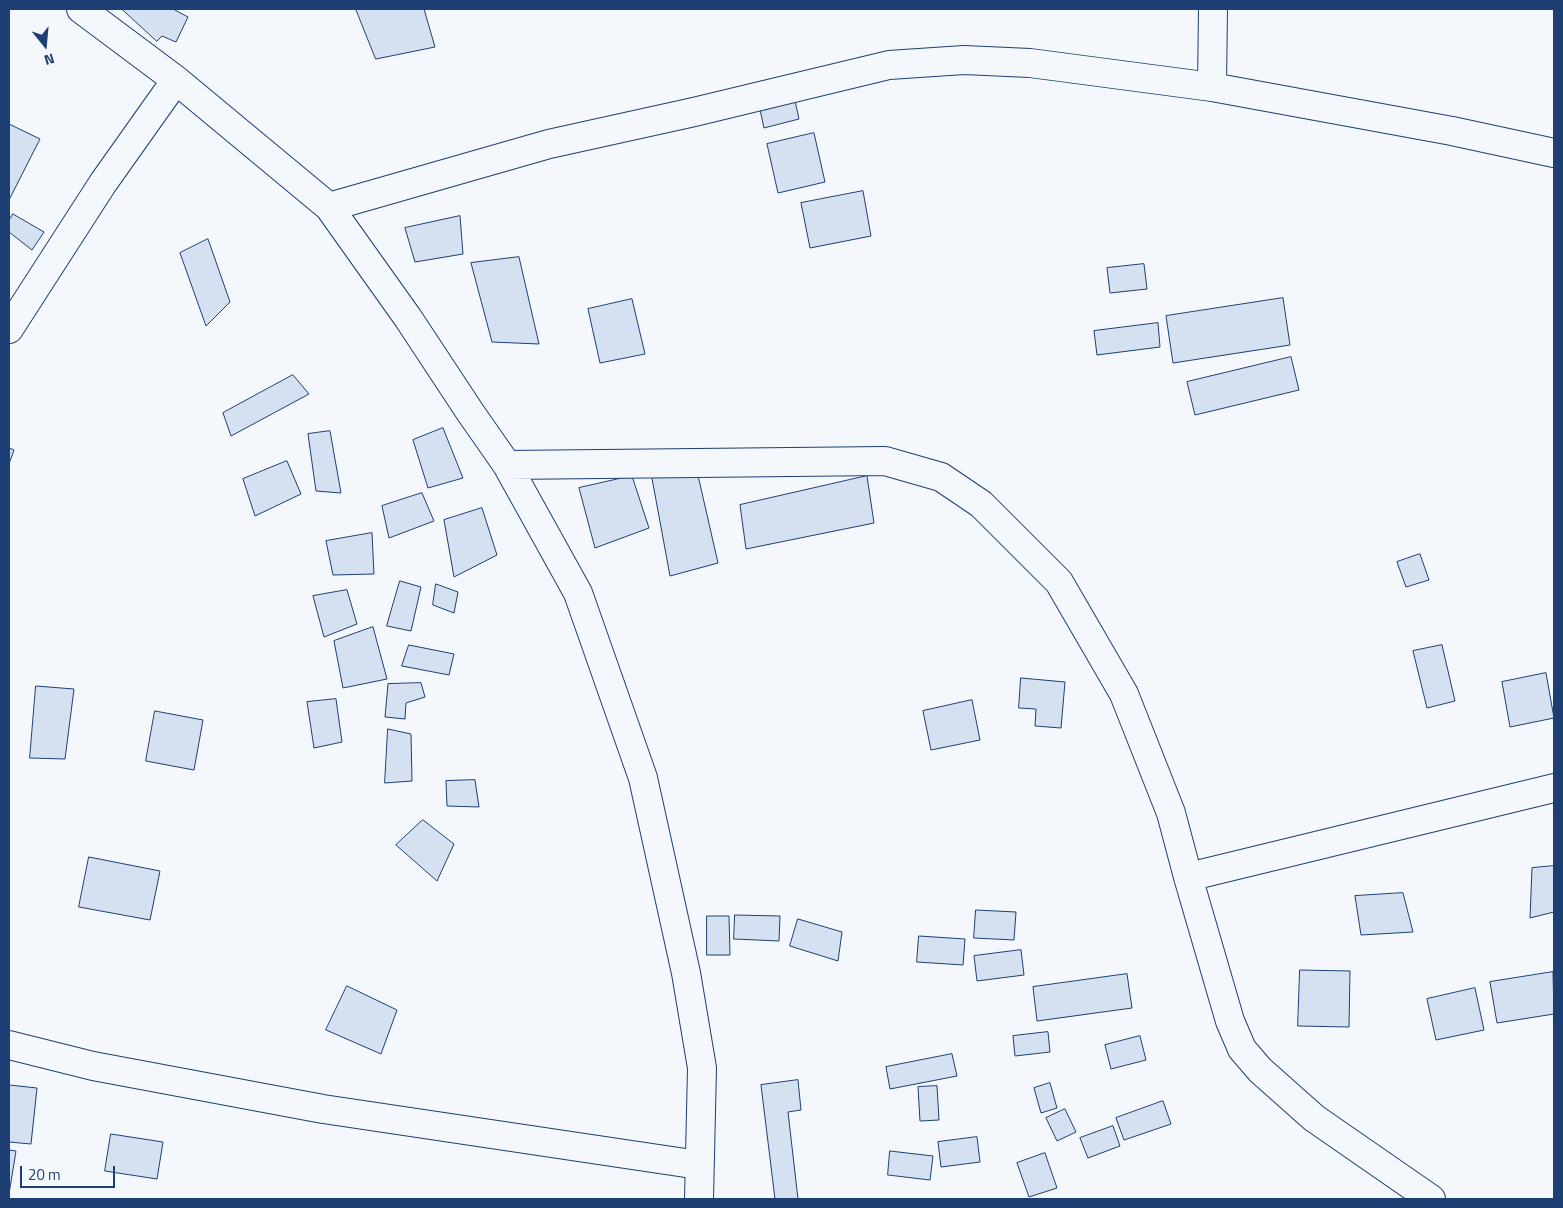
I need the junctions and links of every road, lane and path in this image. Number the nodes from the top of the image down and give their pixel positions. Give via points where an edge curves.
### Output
1 (81, 9) edge
2 (1213, 9) edge
3 (176, 80) junction
4 (1212, 86) junction
5 (1554, 153) edge
6 (329, 207) junction
7 (9, 329) edge
8 (507, 465) junction
9 (1554, 788) edge
10 (1188, 877) junction
11 (9, 1045) edge
12 (699, 1165) junction
13 (699, 1199) edge
14 (1431, 1199) edge

1 - 3 street
2 - 4 street
3 - 6 street
3 - 7 street via 103,182
4 - 5 street
4 - 6 street via 1030,63 964,60 889,65 549,144
6 - 8 street
8 - 10 street via 885,461 941,477 981,504 1059,582 1124,694 1171,813
8 - 12 street via 578,593 643,778 686,972 702,1068
9 - 10 street
10 - 14 street via 1230,1021 1242,1049 1260,1070 1314,1118
11 - 12 street via 93,1066 324,1108
12 - 13 street

